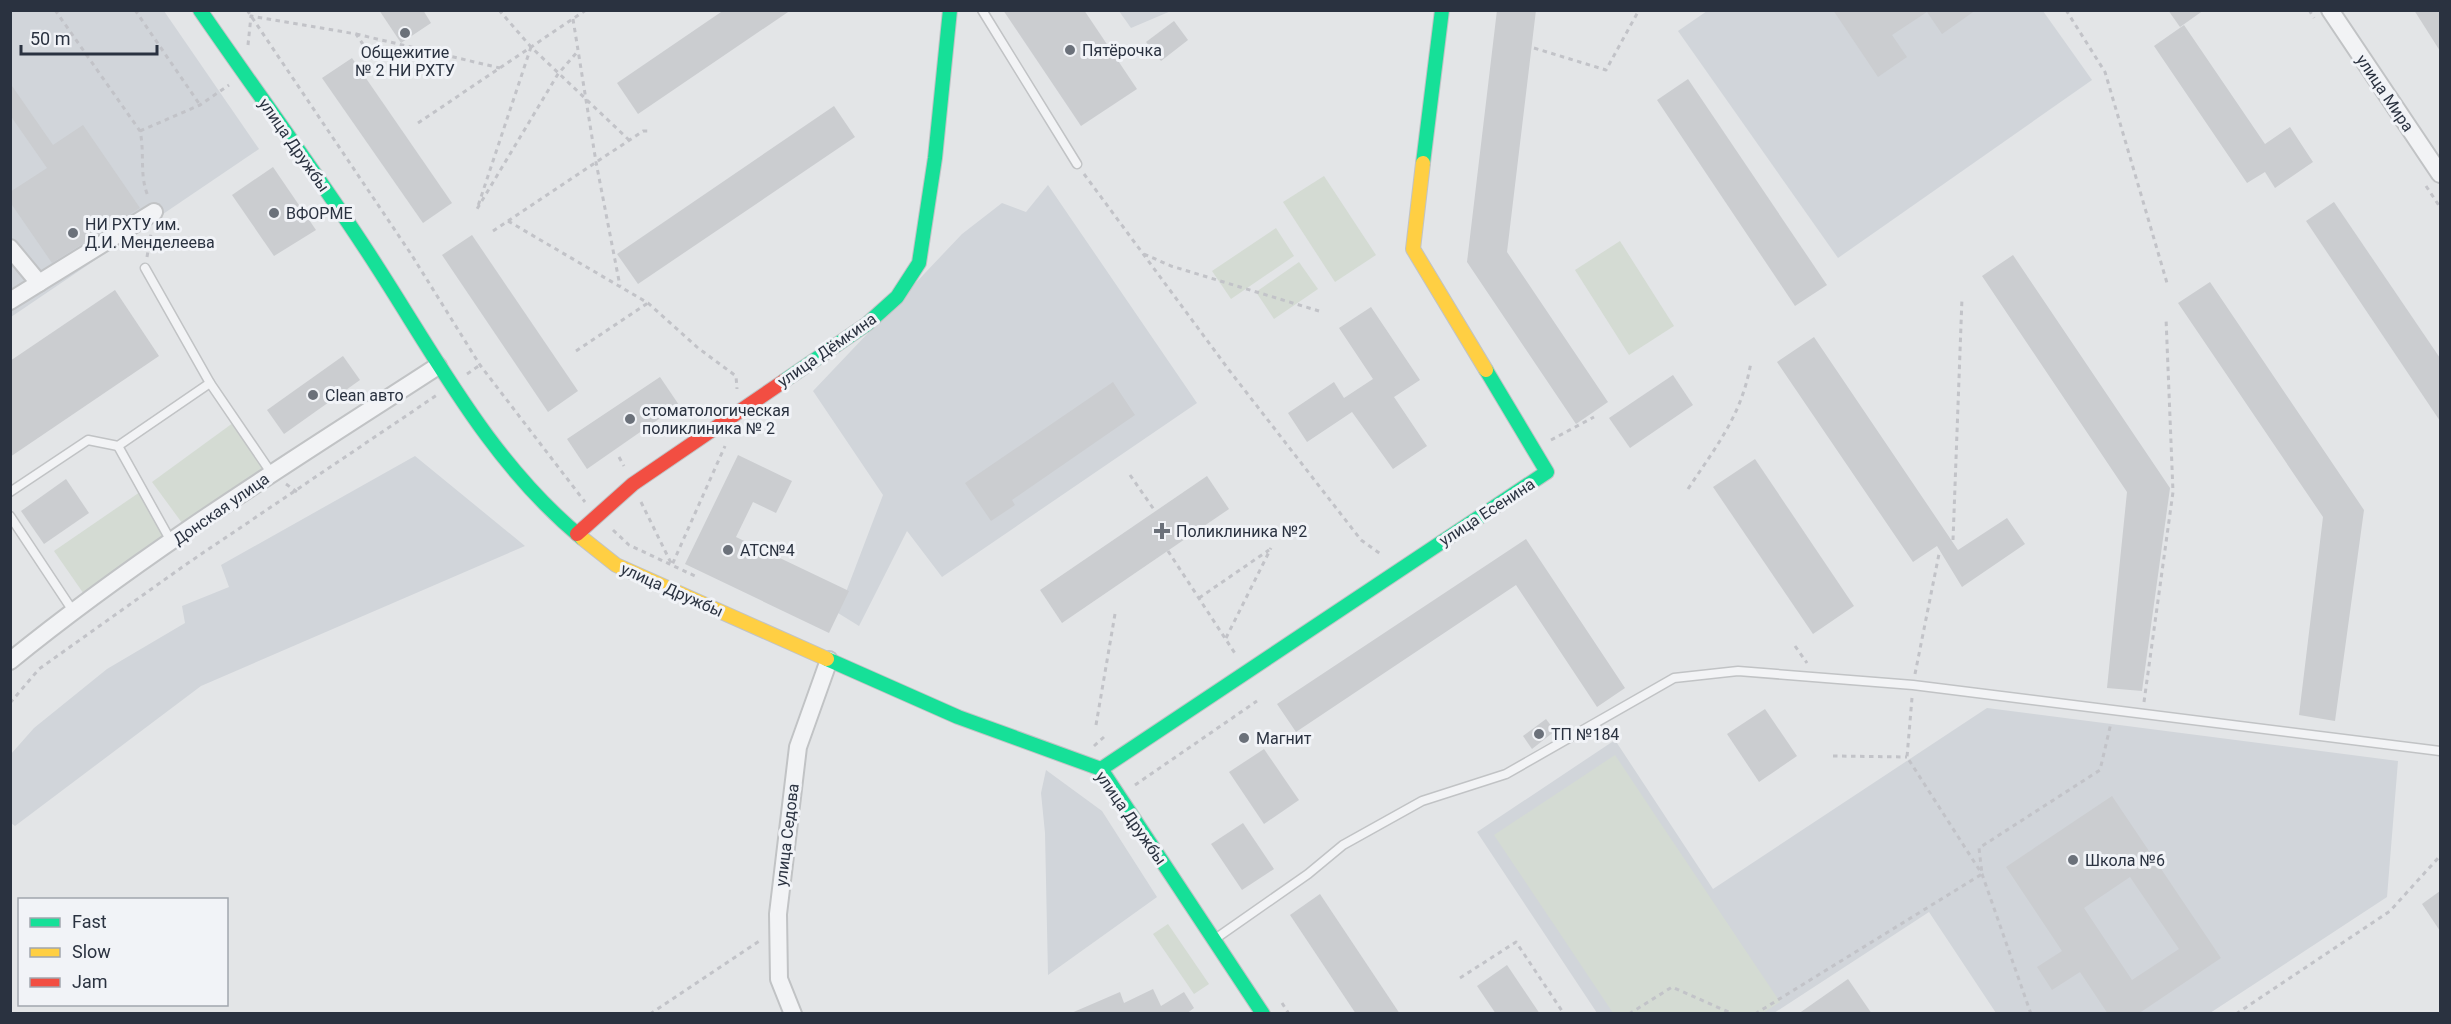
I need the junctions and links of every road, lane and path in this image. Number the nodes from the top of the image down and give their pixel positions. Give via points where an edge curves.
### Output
1 (55, 10) edge
2 (135, 10) edge
3 (200, 10) edge
4 (247, 10) edge
5 (499, 10) edge
6 (586, 10) edge
7 (950, 10) edge
8 (1442, 10) edge
9 (1639, 10) edge
10 (2066, 10) edge
11 (2330, 10) edge
12 (984, 11) edge
13 (251, 16) junction
14 (573, 20) junction
15 (356, 34) junction
16 (531, 47) junction
17 (1534, 48) dead end
18 (578, 51) junction
19 (379, 68) dead end
20 (500, 68) junction
21 (244, 74) junction
22 (558, 74) junction
23 (586, 100) junction
24 (200, 105) junction
25 (418, 123) dead end
26 (140, 131) junction
27 (651, 131) dead end
28 (629, 140) junction
29 (596, 162) junction
30 (1077, 164) joint
31 (2440, 174) edge
32 (154, 212) junction
33 (508, 221) junction
34 (493, 231) dead end
35 (10, 248) edge
36 (1142, 253) junction
37 (145, 268) joint
38 (39, 283) junction
39 (2167, 283) dead end
40 (620, 286) junction
41 (1962, 298) dead end
42 (10, 301) edge
43 (648, 303) junction
44 (1318, 311) dead end
45 (2166, 318) dead end
46 (576, 351) dead end
47 (1751, 362) dead end
48 (480, 365) junction
49 (438, 366) junction
50 (210, 384) junction
51 (452, 385) junction
52 (740, 411) junction
53 (1594, 417) dead end
54 (726, 441) dead end
55 (118, 446) junction
56 (1533, 450) junction
57 (619, 457) dead end
58 (272, 474) junction
59 (1130, 475) dead end
60 (633, 484) junction
61 (1688, 489) dead end
62 (10, 492) edge
63 (1155, 512) dead end
64 (597, 515) junction
65 (10, 516) edge
66 (578, 534) junction
67 (1953, 540) dead end
68 (172, 543) junction
69 (1168, 551) dead end
70 (1939, 554) dead end
71 (672, 565) junction
72 (1401, 568) junction
73 (704, 580) dead end
74 (1199, 598) junction
75 (73, 611) junction
76 (1115, 614) dead end
77 (1226, 639) junction
78 (1795, 646) dead end
79 (829, 660) junction
80 (10, 661) edge
81 (1247, 670) junction
82 (1817, 676) junction
83 (1913, 685) junction
84 (1257, 701) dead end
85 (10, 703) edge
86 (2114, 709) junction
87 (2143, 713) junction
88 (1096, 725) dead end
89 (1104, 737) dead end
90 (2440, 751) edge
91 (1833, 756) dead end
92 (1907, 757) junction
93 (1103, 767) junction
94 (1130, 780) dead end
95 (1134, 786) junction
96 (1140, 795) dead end
97 (2440, 856) edge
98 (2438, 862) edge
99 (1982, 874) junction
100 (777, 935) junction
101 (1214, 939) junction
102 (1460, 978) dead end
103 (1276, 994) dead end
104 (650, 1014) edge
105 (793, 1014) edge
106 (1263, 1014) edge
107 (1289, 1014) edge
108 (1564, 1014) edge
109 (1629, 1014) edge
110 (1733, 1014) edge
111 (1755, 1014) edge
112 (2031, 1014) edge
113 (2236, 1014) edge

1 - 26 path
2 - 24 path
3 - 21 street, улица Дружбы
4 - 13 path
5 - 16 path
6 - 14 path
7 - 52 street, улица Дёмкина via 935,158 919,263 897,297 867,324
8 - 56 street, улица Есенина via 1413,249
9 - 17 path via 1606,70
10 - 39 path via 2105,72
11 - 31 street, улица Мира
12 - 30 lane
13 - 15 path
13 - 21 path
13 - 48 path via 411,254
14 - 16 path
14 - 18 path
15 - 19 path
15 - 20 path
16 - 20 path
16 - 22 path
16 - 22 path via 477,209
18 - 22 path
18 - 23 path
20 - 25 path
21 - 24 path
21 - 49 street, улица Дружбы via 378,267
22 - 23 path
23 - 28 path
23 - 29 path
24 - 26 path
26 - 32 path via 144,153 141,180
27 - 28 path via 643,131
28 - 29 path
29 - 33 path
29 - 40 path
30 - 36 path
32 - 37 path
32 - 38 street
33 - 34 path
33 - 40 path
35 - 38 street
36 - 44 path via 1171,266
36 - 72 path via 1361,540
37 - 50 lane
38 - 42 street
40 - 43 path
41 - 67 path
43 - 46 path
43 - 52 path via 736,376
45 - 87 path via 2173,492
47 - 61 path via 1746,392 1731,423
48 - 51 path
48 - 64 path via 573,490
49 - 51 street, улица Дружбы
49 - 58 street, Донская улица
50 - 55 lane
50 - 58 lane
51 - 66 street, улица Дружбы via 534,494
51 - 85 path via 39,669
52 - 60 street, улица Дёмкина
53 - 56 path
54 - 71 path
55 - 62 lane via 88,440
55 - 68 lane
56 - 72 street, улица Есенина via 1547,472
57 - 60 path
58 - 68 street, Донская улица
59 - 63 path
60 - 64 street, улица Дёмкина
60 - 71 path
64 - 66 street, улица Дёмкина
64 - 71 path via 629,545
65 - 75 lane
66 - 79 street, улица Дружбы via 616,565
68 - 75 street, Донская улица
69 - 74 path
70 - 83 path
71 - 73 path
72 - 81 street, улица Есенина
74 - 77 path
74 - 77 path via 1271,548
75 - 80 street, Донская улица
76 - 88 path
77 - 81 path
78 - 82 path
79 - 93 street, улица Дружбы via 958,717
79 - 100 street, улица Седова via 798,747
81 - 93 street, улица Есенина
82 - 83 lane
82 - 101 lane via 1738,671 1674,678 1506,774 1422,801 1343,845
83 - 86 lane
83 - 92 path
84 - 95 path
86 - 87 lane
86 - 99 path via 2100,770 1979,848
87 - 90 lane
89 - 93 path via 1091,748
91 - 92 path
92 - 99 path
93 - 101 street, улица Дружбы
94 - 95 path
95 - 96 path
97 - 98 path
98 - 113 path via 2390,911
99 - 111 path
99 - 112 path
100 - 104 path via 758,941
100 - 105 street, улица Седова via 779,979
101 - 106 street, улица Дружбы
102 - 108 path via 1516,942
103 - 107 path
109 - 110 path via 1672,987

